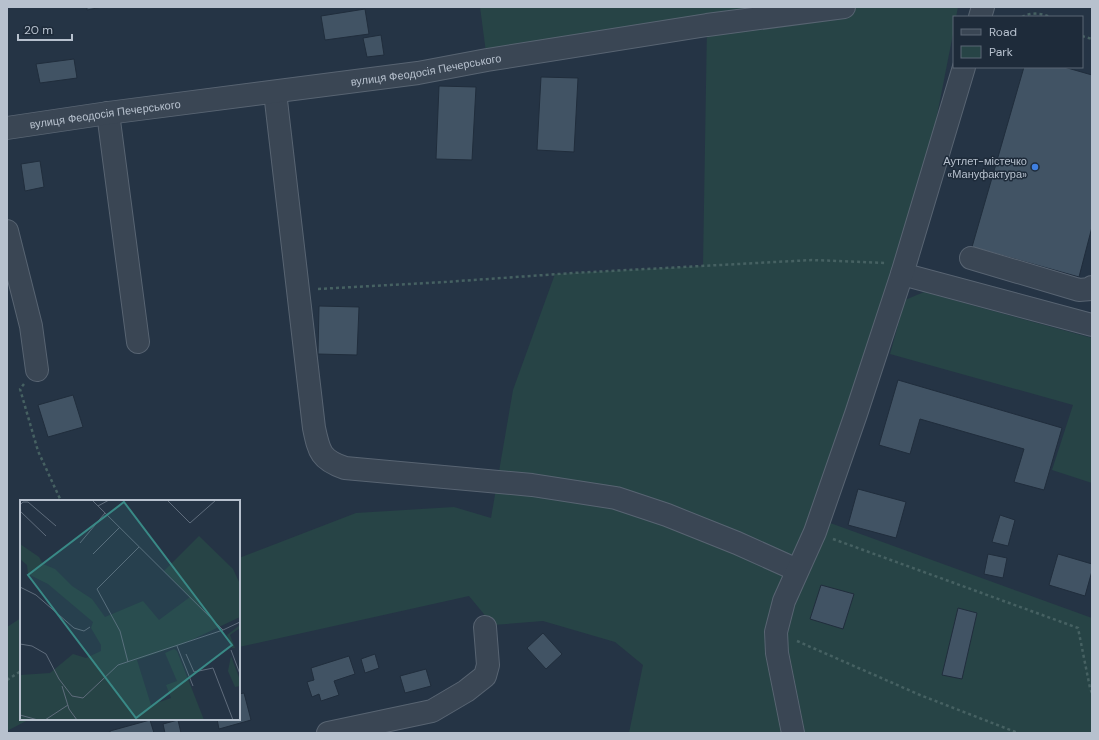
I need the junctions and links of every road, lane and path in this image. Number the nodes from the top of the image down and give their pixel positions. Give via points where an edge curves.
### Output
1 (844, 7) edge
2 (1024, 16) edge
3 (1046, 16) edge
4 (964, 68) edge
5 (275, 92) junction
6 (108, 113) junction
7 (7, 128) edge
8 (7, 231) edge
9 (971, 258) dead end
10 (903, 269) junction
11 (1092, 287) edge
12 (297, 290) junction
13 (1092, 325) edge
14 (138, 342) dead end
15 (37, 370) joint
16 (61, 500) edge
17 (815, 532) junction
18 (797, 570) junction
19 (485, 627) dead end
20 (776, 632) junction
21 (20, 672) edge
22 (7, 680) edge
23 (1092, 693) edge
24 (328, 733) edge
25 (793, 733) edge
26 (1018, 733) edge

1 - 5 street, вулиця Феодосія Печерського via 707,25 418,73
2 - 3 path
4 - 10 street
5 - 6 street, вулиця Феодосія Печерського
5 - 12 street
6 - 7 street, вулиця Феодосія Печерського
6 - 14 street
8 - 15 street via 31,326
9 - 11 street via 1079,290
10 - 12 path via 812,260
10 - 13 street
10 - 17 street
12 - 18 street via 314,428 324,458 333,464 345,468 532,484 616,498 737,543
15 - 16 path via 20,388 38,451
17 - 18 street
17 - 23 path via 1078,628
18 - 20 street via 784,601
19 - 24 street via 488,665 485,676 466,691 432,711
20 - 25 street via 777,653
20 - 26 path via 920,695
21 - 22 path

